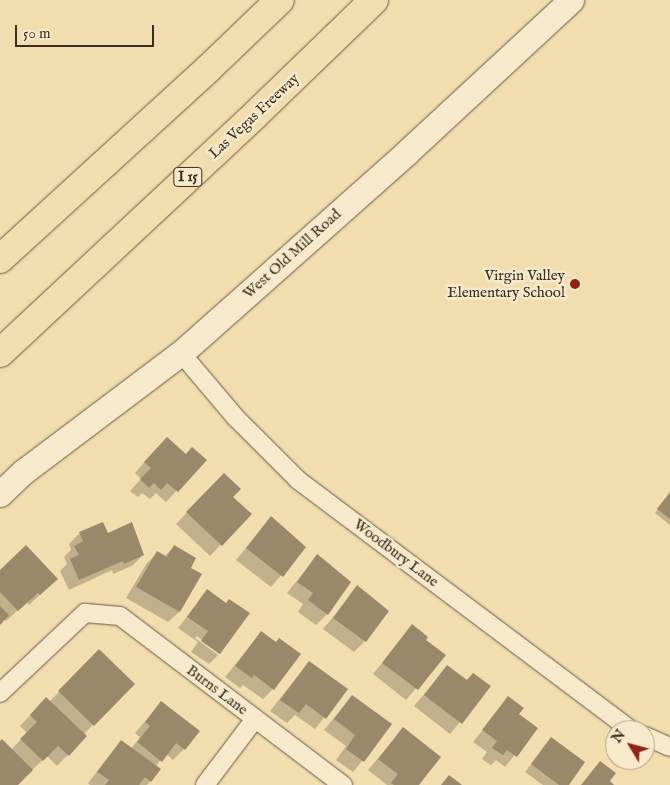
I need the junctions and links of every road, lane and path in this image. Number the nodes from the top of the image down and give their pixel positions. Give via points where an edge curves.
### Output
1 (280, 0) edge
2 (374, 0) edge
3 (571, 0) edge
4 (0, 259) edge
5 (0, 352) edge
6 (181, 353) junction
7 (0, 494) edge
8 (0, 693) edge
9 (255, 719) junction
10 (618, 720) edge
11 (655, 740) edge
12 (670, 747) edge
13 (205, 785) edge
14 (344, 785) edge

1 - 4 highway
2 - 5 highway, Las Vegas Freeway / I 15
3 - 6 street, West Old Mill Road via 406,153
6 - 7 street, West Old Mill Road via 24,472
6 - 10 street, Woodbury Lane via 236,418 298,480
8 - 9 street, Burns Lane via 85,613 120,616
9 - 13 street
9 - 14 street, Burns Lane
11 - 12 street

